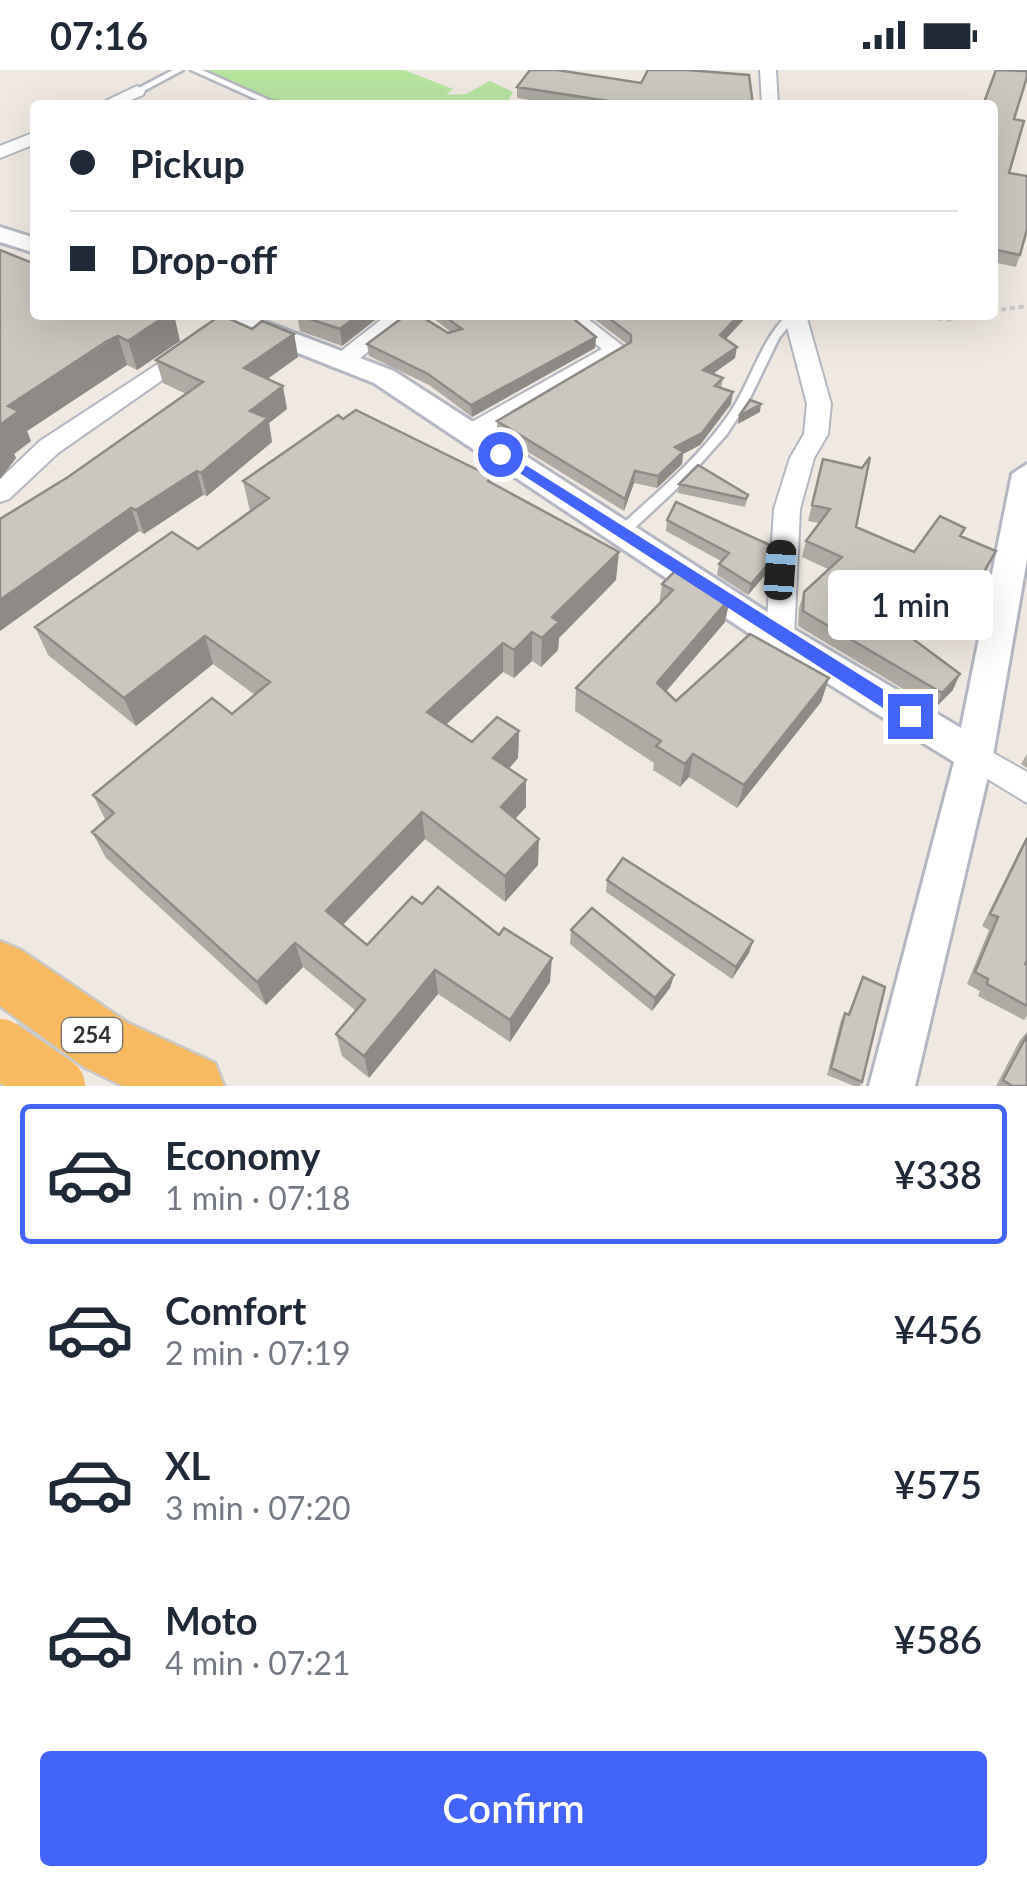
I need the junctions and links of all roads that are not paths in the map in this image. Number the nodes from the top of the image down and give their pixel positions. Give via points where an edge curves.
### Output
1 (178, 70) edge
2 (195, 70) edge
3 (768, 70) edge
4 (137, 91) joint
5 (117, 100) edge
6 (264, 100) edge
7 (770, 100) edge
8 (30, 139) edge
9 (0, 153) edge
10 (0, 234) edge
11 (30, 244) edge
12 (225, 320) edge
13 (237, 320) edge
14 (395, 320) edge
15 (576, 320) edge
16 (789, 320) edge
17 (795, 320) edge
18 (344, 360) junction
19 (470, 434) junction
20 (0, 494) edge
21 (1026, 499) edge
22 (621, 533) junction
23 (780, 637) junction
24 (974, 755) junction
25 (1027, 790) edge
26 (0, 970) edge
27 (0, 1000) edge
28 (41, 1072) edge
29 (192, 1086) edge
30 (892, 1086) edge

1 - 4 lane
2 - 6 lane
3 - 7 street
4 - 5 street
8 - 9 street
10 - 11 street
12 - 20 street via 49,447
13 - 18 street
14 - 18 street
15 - 19 street via 617,350
16 - 22 lane via 766,346 736,413
17 - 23 street via 818,404 816,434 787,510
18 - 19 street
19 - 22 street
21 - 24 street
22 - 23 street
23 - 24 street
24 - 25 street
24 - 30 street
26 - 29 highway, 254 via 106,1044
27 - 28 highway

